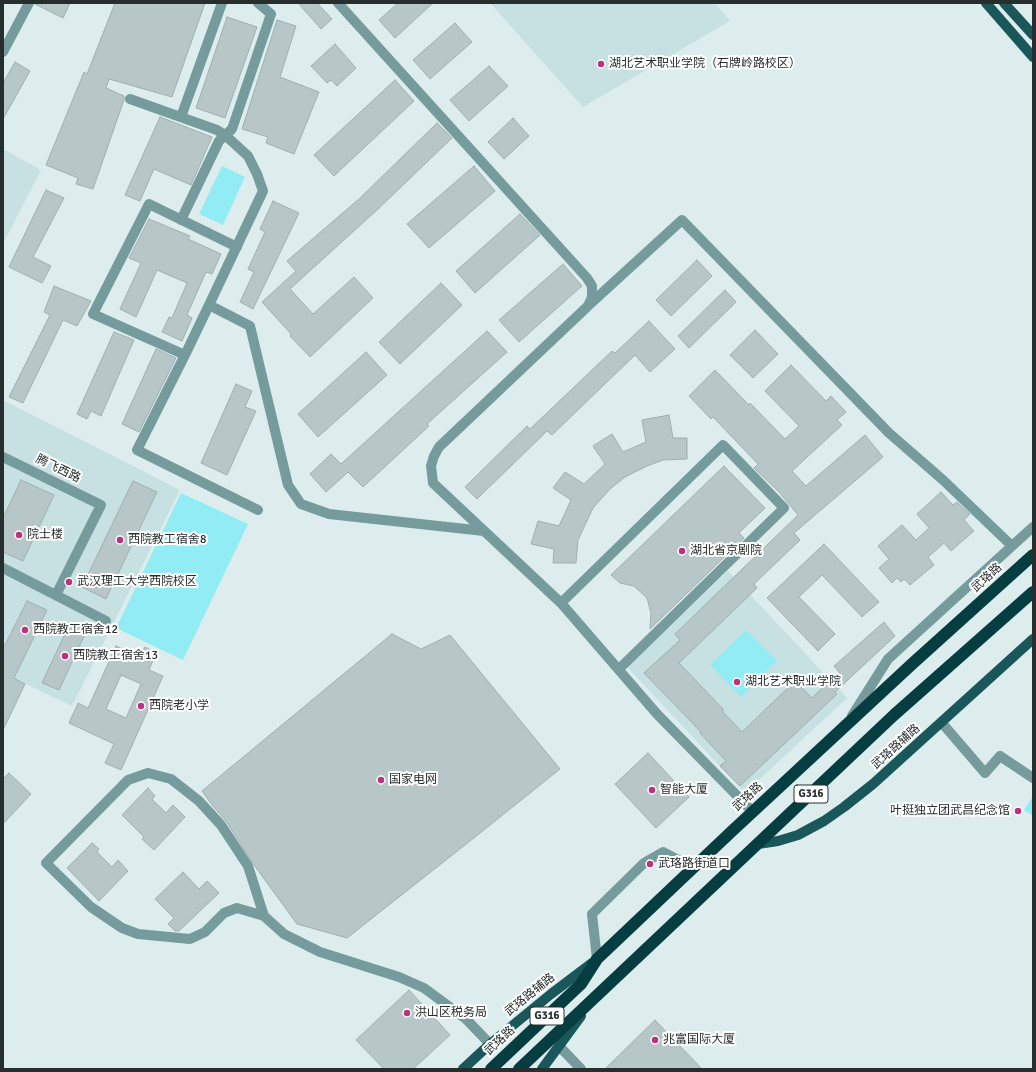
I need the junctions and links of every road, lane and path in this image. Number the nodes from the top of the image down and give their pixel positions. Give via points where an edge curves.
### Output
1 (29, 3) edge
2 (222, 3) edge
3 (258, 3) edge
4 (338, 3) edge
5 (986, 3) edge
6 (1004, 3) edge
7 (1033, 35) edge
8 (4, 48) edge
9 (1033, 57) edge
10 (130, 99) dead end
11 (181, 117) junction
12 (226, 135) junction
13 (182, 220) junction
14 (237, 247) junction
15 (209, 305) junction
16 (588, 306) junction
17 (185, 355) junction
18 (3, 458) edge
19 (258, 510) dead end
20 (1033, 527) edge
21 (484, 531) junction
22 (1012, 546) junction
23 (1033, 555) edge
24 (3, 568) edge
25 (1033, 592) edge
26 (56, 595) junction
27 (561, 603) junction
28 (106, 621) dead end
29 (1033, 640) edge
30 (619, 669) junction
31 (848, 723) junction
32 (942, 723) junction
33 (1033, 778) edge
34 (753, 812) junction
35 (758, 844) junction
36 (693, 868) junction
37 (264, 916) junction
38 (597, 959) junction
39 (593, 999) junction
40 (490, 1044) junction
41 (559, 1046) junction
42 (463, 1069) edge
43 (491, 1069) edge
44 (519, 1069) edge
45 (542, 1069) edge
46 (581, 1069) edge

1 - 8 street
2 - 11 street
3 - 12 street via 271,14 232,129
4 - 16 street via 587,278 592,286 592,297
5 - 9 main road
6 - 7 main road
10 - 11 street
11 - 12 street
12 - 13 street via 219,141
12 - 14 street via 248,156 263,191
13 - 14 street
13 - 17 street via 149,204 93,314
14 - 15 street
15 - 17 street
15 - 21 street via 250,326 288,486 301,504 329,514
16 - 21 street via 439,447 434,456 431,475 433,483
16 - 22 street via 682,220 890,433
17 - 19 street via 137,450
18 - 26 street, 腾飞西路 via 101,505
20 - 22 street
21 - 27 street
22 - 31 street via 888,659
23 - 31 highway, 武珞路 / G316
24 - 26 street
25 - 35 highway, G316 via 894,715
26 - 28 street
27 - 30 street
27 - 30 street via 723,445 784,508
29 - 32 main road, 武珞路辅路
30 - 34 street via 658,714
31 - 34 highway, 武珞路 / G316
32 - 33 street via 985,773 1000,756
32 - 35 main road, 武珞路辅路 via 844,808 798,835
34 - 36 highway, 武珞路 / G316
35 - 39 highway, G316
36 - 38 highway, 武珞路 / G316
36 - 38 street via 663,852 644,863 592,914
37 - 37 street via 248,866 221,825 199,801 171,779 148,773 128,780 46,863 91,907 122,928 138,934 190,939 205,932 224,913 237,908
37 - 40 street via 284,934 320,952 399,977 424,988 466,1019
38 - 40 main road, 武珞路辅路
38 - 43 highway, 武珞路 / G316 via 581,984
39 - 41 main road
39 - 44 highway, G316
40 - 42 main road, 武珞路辅路
41 - 45 main road
41 - 46 street

